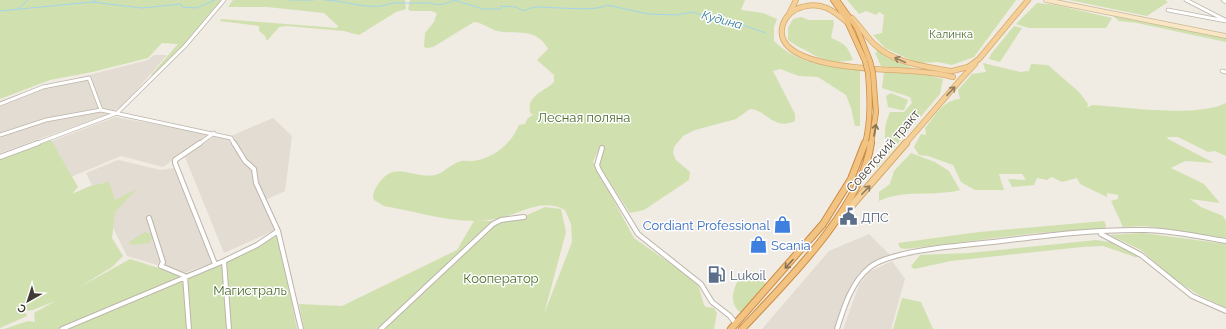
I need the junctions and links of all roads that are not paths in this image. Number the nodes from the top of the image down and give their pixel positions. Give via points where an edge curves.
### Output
1 (224, 0) edge
2 (796, 0) edge
3 (833, 0) edge
4 (837, 0) edge
5 (1028, 0) edge
6 (1046, 0) edge
7 (1186, 0) edge
8 (1223, 0) edge
9 (1226, 2) edge
10 (1168, 10) dead end
11 (849, 15) junction
12 (788, 16) junction
13 (1226, 21) edge
14 (848, 23) junction
15 (1226, 36) edge
16 (979, 59) junction
17 (868, 61) junction
18 (951, 71) junction
19 (1222, 71) dead end
20 (926, 72) junction
21 (1226, 72) edge
22 (871, 73) junction
23 (953, 77) junction
24 (963, 78) junction
25 (0, 104) edge
26 (101, 110) junction
27 (117, 113) junction
28 (214, 133) junction
29 (0, 135) edge
30 (602, 148) dead end
31 (0, 157) edge
32 (524, 217) dead end
33 (149, 218) dead end
34 (831, 229) junction
35 (278, 231) junction
36 (1100, 233) junction
37 (1226, 241) edge
38 (224, 261) junction
39 (215, 264) junction
40 (185, 276) junction
41 (1226, 312) edge
42 (736, 324) junction
43 (62, 329) edge
44 (189, 329) edge
45 (229, 329) edge
46 (301, 329) edge
47 (381, 329) edge
48 (731, 329) edge
49 (742, 329) edge
50 (838, 329) edge

1 - 27 street via 185,46
2 - 12 main road
3 - 14 highway
4 - 11 highway
5 - 16 main road, Советский тракт
6 - 15 main road
7 - 13 street
8 - 9 street
10 - 13 street
11 - 17 highway via 863,41
18 -> 11 main road via 925,68 896,59 874,45
12 - 14 main road via 801,6 818,5 834,10
12 - 20 main road via 782,28 782,40 792,51 805,58 835,65
14 - 17 highway
16 - 18 main road via 968,67
16 - 24 main road, Советский тракт
17 - 22 highway, bridge
18 - 20 main road
18 - 23 main road via 949,74
18 - 24 main road via 961,74
19 - 21 street
20 - 23 main road
34 -> 22 highway via 850,198 871,147 877,111
22 -> 42 highway via 871,116 865,144 849,187 823,224
23 - 24 main road
34 -> 24 main road, Советский тракт
25 - 26 street via 43,87 89,78
26 - 27 street
26 - 29 street via 46,120
27 - 28 street
27 - 31 street
28 - 35 street via 234,141 254,169 256,183
28 - 39 street via 175,160 175,163
30 - 42 street via 598,170 638,234 701,284 712,302
32 - 47 street via 501,220 493,224
33 - 40 street via 163,262 161,266
34 - 49 highway, Советский тракт
35 - 38 street via 257,245
35 - 46 street
36 - 37 street via 1147,230
36 - 41 street via 1141,255 1192,296
36 - 50 street via 1047,236 931,249 894,257 870,267 856,283 844,307
38 - 39 street
38 - 45 street
39 - 40 street
40 - 43 street
40 - 44 street
42 - 48 highway

